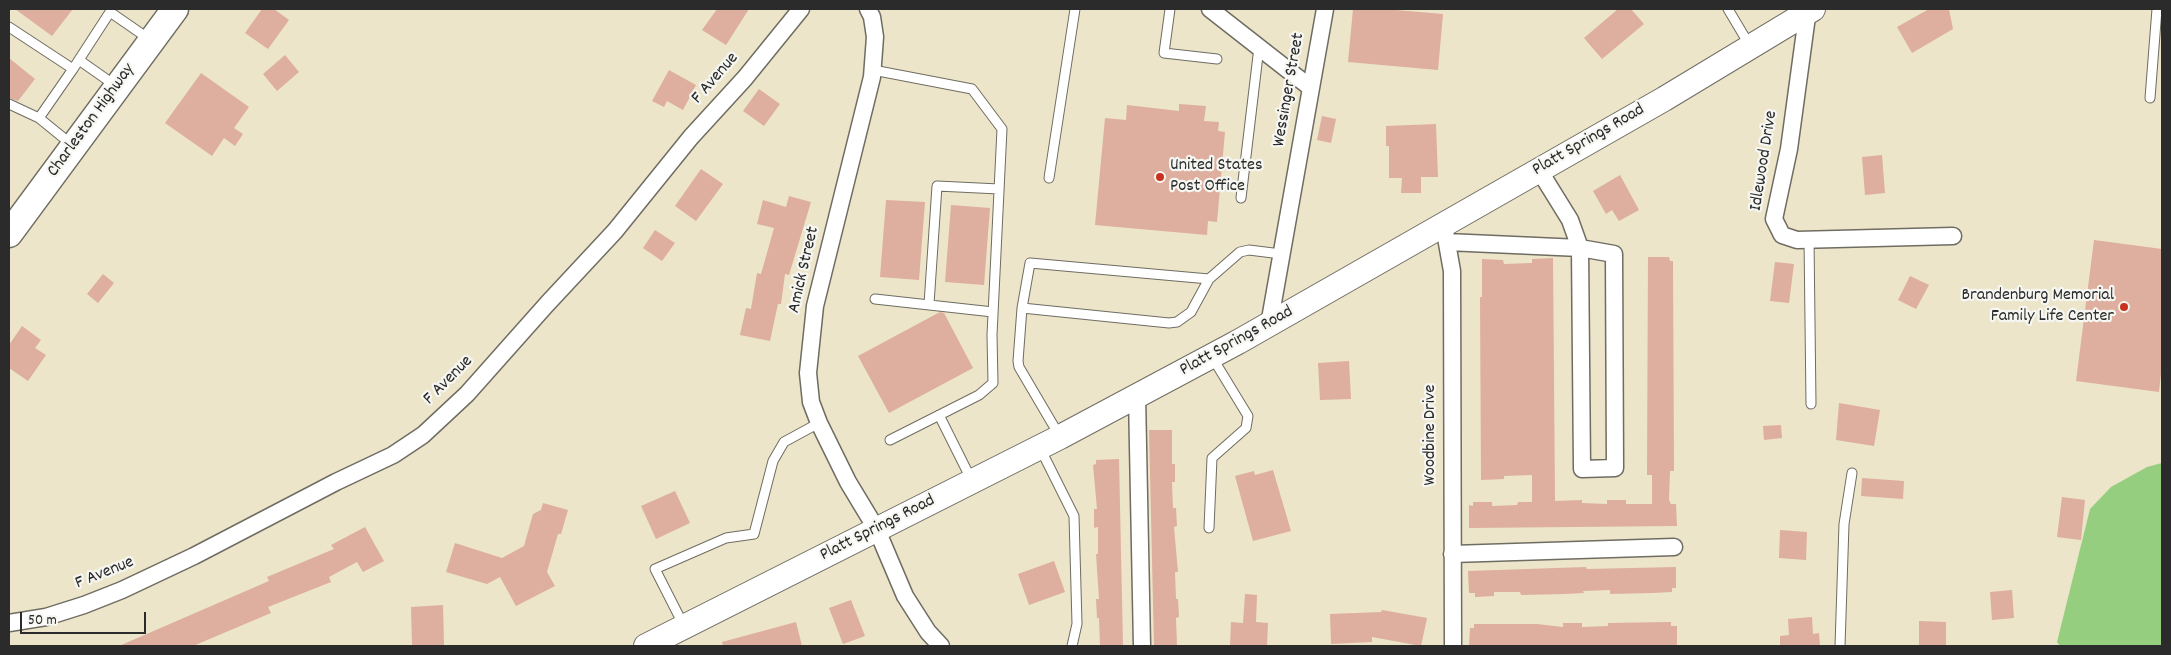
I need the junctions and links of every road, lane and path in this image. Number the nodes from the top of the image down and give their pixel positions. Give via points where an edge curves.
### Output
1 (175, 9) edge
2 (801, 9) edge
3 (868, 9) edge
4 (1075, 9) edge
5 (1170, 9) edge
6 (1210, 9) edge
7 (1325, 9) edge
8 (1728, 9) edge
9 (2157, 9) edge
10 (1809, 10) edge
11 (9, 27) edge
12 (152, 40) junction
13 (1750, 46) junction
14 (1259, 47) junction
15 (1217, 59) dead end
16 (79, 60) junction
17 (73, 69) junction
18 (873, 70) junction
19 (118, 87) junction
20 (1311, 88) junction
21 (2150, 98) dead end
22 (9, 104) edge
23 (39, 118) junction
24 (74, 146) junction
25 (1539, 170) junction
26 (1049, 178) dead end
27 (999, 189) junction
28 (1241, 198) dead end
29 (1445, 233) junction
30 (9, 234) edge
31 (1953, 236) dead end
32 (1809, 239) junction
33 (1580, 248) junction
34 (1281, 254) junction
35 (1209, 279) junction
36 (875, 299) dead end
37 (928, 304) junction
38 (1022, 308) junction
39 (993, 312) junction
40 (1269, 325) junction
41 (1212, 356) junction
42 (1138, 396) junction
43 (1811, 404) dead end
44 (939, 415) junction
45 (819, 423) junction
46 (890, 440) dead end
47 (1050, 442) junction
48 (1852, 473) dead end
49 (972, 481) junction
50 (1209, 528) dead end
51 (877, 530) junction
52 (1674, 547) dead end
53 (1452, 554) junction
54 (9, 624) edge
55 (684, 627) junction
56 (646, 646) edge
57 (941, 646) edge
58 (1072, 646) edge
59 (1142, 646) edge
60 (1453, 646) edge
61 (1840, 646) edge

1 - 12 main road, Charleston Highway
2 - 54 street, F Avenue via 615,231 467,394 423,434 393,455 122,590 77,608
3 - 18 street, Amick Street via 875,37
4 - 26 lane
5 - 15 lane via 1164,53
6 - 14 street
7 - 20 street, Wessinger Street
8 - 13 lane
9 - 21 lane
10 - 13 main road, Platt Springs Road
10 - 32 street, Idlewood Drive via 1789,149 1774,219 1782,235 1797,240
11 - 17 lane
12 - 16 lane via 110,12
12 - 19 main road, Charleston Highway
13 - 25 main road, Platt Springs Road
14 - 20 street
14 - 28 lane
16 - 17 lane
16 - 19 lane
17 - 23 lane
18 - 27 lane via 972,89 1002,129
18 - 45 street, Amick Street via 816,306 808,373 811,402
19 - 24 main road, Charleston Highway
20 - 34 street, Wessinger Street
22 - 23 lane
23 - 24 lane
24 - 30 main road, Charleston Highway
25 - 29 main road, Platt Springs Road
25 - 33 street via 1570,220
27 - 37 lane via 937,186
27 - 39 lane
29 - 33 street
29 - 40 main road, Platt Springs Road
29 - 53 street, Woodbine Drive via 1452,271
31 - 32 street, Idlewood Drive
32 - 43 lane
33 - 33 street via 1614,254 1615,468 1582,469
34 - 35 lane via 1240,252
34 - 40 street, Wessinger Street
35 - 38 lane via 1191,312 1177,322
35 - 38 lane via 1034,262 1029,266
36 - 37 lane
37 - 39 lane
38 - 47 lane via 1019,367
39 - 44 lane via 993,383 979,395
40 - 41 main road, Platt Springs Road
41 - 42 main road, Platt Springs Road
41 - 50 lane via 1248,416 1246,428 1212,458
42 - 47 main road, Platt Springs Road
42 - 59 street
44 - 46 lane
44 - 49 lane
45 - 51 street, Amick Street via 848,482
45 - 55 lane via 784,442 773,461 754,534 726,538 656,569
47 - 49 main road, Platt Springs Road
47 - 58 lane via 1074,516 1077,624
48 - 61 lane via 1843,542
49 - 51 main road, Platt Springs Road
51 - 55 main road, Platt Springs Road
51 - 57 street, Amick Street via 905,596
52 - 53 street
53 - 60 street, Woodbine Drive
55 - 56 main road, Platt Springs Road

